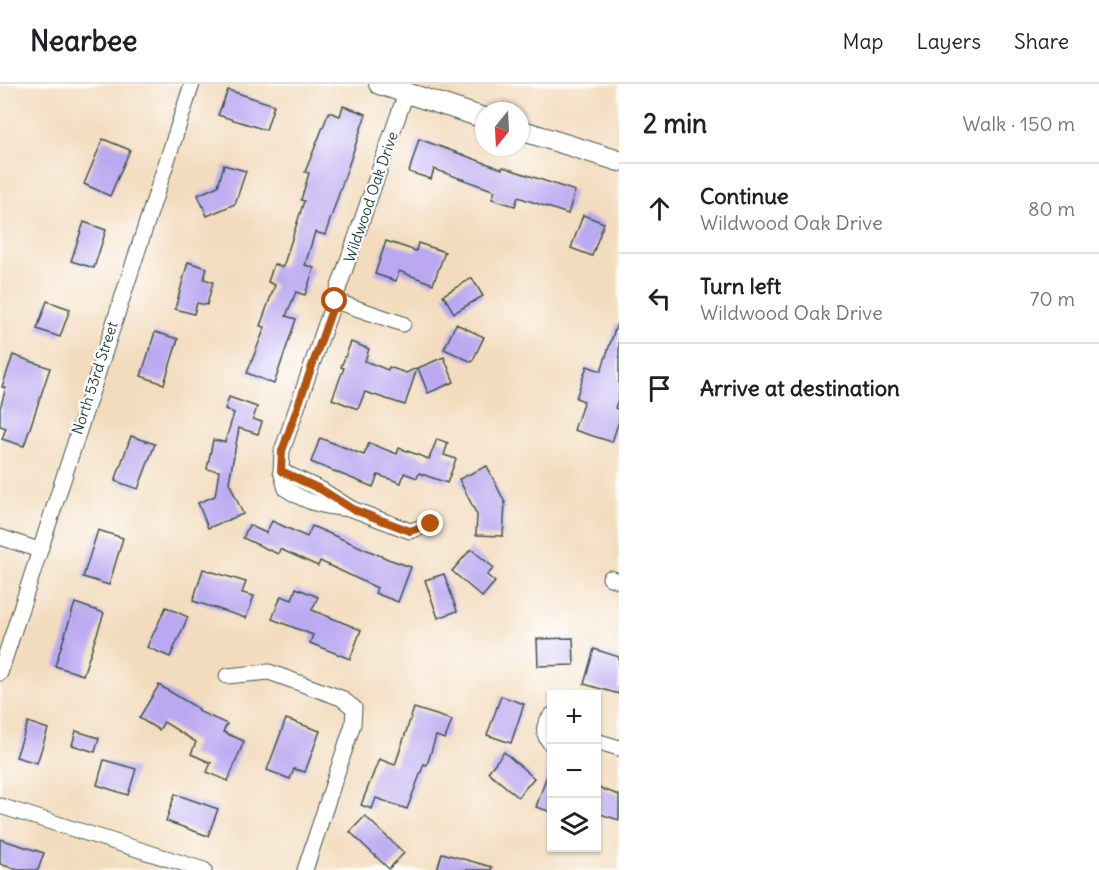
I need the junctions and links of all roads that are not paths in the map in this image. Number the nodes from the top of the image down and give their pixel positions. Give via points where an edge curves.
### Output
1 (192, 84) edge
2 (379, 84) edge
3 (406, 93) junction
4 (475, 115) edge
5 (529, 133) edge
6 (619, 161) edge
7 (335, 301) junction
8 (403, 324) dead end
9 (431, 524) dead end
10 (0, 537) edge
11 (39, 550) junction
12 (0, 673) edge
13 (227, 676) dead end
14 (547, 721) edge
15 (547, 740) edge
16 (601, 742) edge
17 (619, 748) edge
18 (0, 806) edge
19 (204, 870) edge
20 (305, 870) edge

1 - 11 street, North 53rd Street
2 - 3 street
3 - 4 street
3 - 7 street, Wildwood Oak Drive
5 - 6 street
7 - 8 street
7 - 9 street, Wildwood Oak Drive via 282,451 281,471 286,489 303,500 352,509 410,531
10 - 11 street
11 - 12 street, North 53rd Street
13 - 20 street via 269,672 340,698 354,708 353,724
14 - 15 street
16 - 17 street
18 - 19 street

